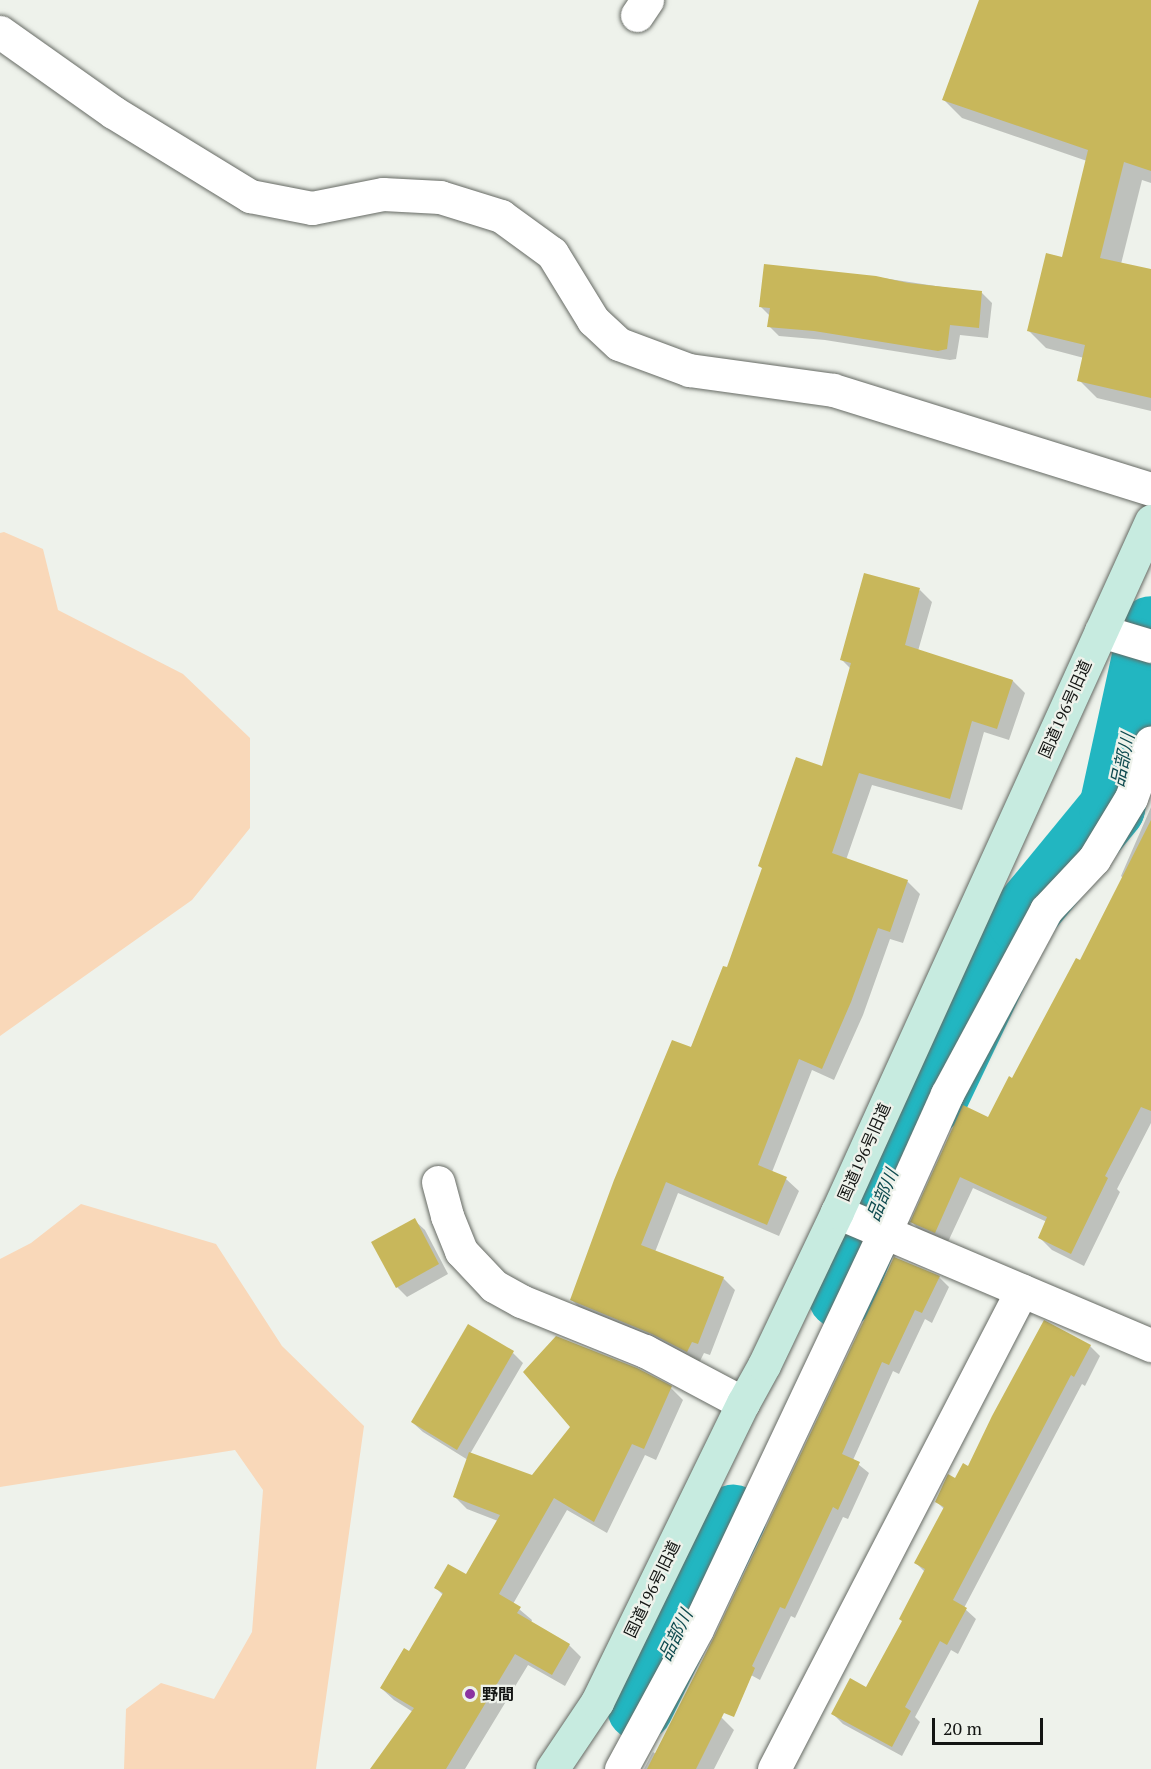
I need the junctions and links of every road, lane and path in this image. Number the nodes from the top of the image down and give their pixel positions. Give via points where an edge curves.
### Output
1 (0, 32) edge
2 (1151, 489) edge
3 (1151, 521) edge
4 (1102, 631) junction
5 (1151, 646) edge
6 (1151, 742) edge
7 (438, 1182) dead end
8 (837, 1212) junction
9 (885, 1232) junction
10 (1022, 1290) junction
11 (1151, 1344) edge
12 (743, 1403) junction
13 (552, 1769) edge
14 (621, 1769) edge
15 (774, 1769) edge

1 - 2 street via 113,112 250,196 312,208 383,194 440,197 501,216 552,254 593,320 619,344 690,370 834,390
3 - 4 street, 国道196号旧道
4 - 5 street
4 - 8 street, 国道196号旧道
6 - 9 street via 1131,798 1094,859 1046,910 947,1094
7 - 12 street via 461,1251 494,1286 521,1301 645,1351
8 - 9 street
8 - 12 street, 国道196号旧道
9 - 10 street
9 - 14 street via 697,1629
10 - 11 street
10 - 15 street
12 - 13 street, 国道196号旧道 via 597,1702

